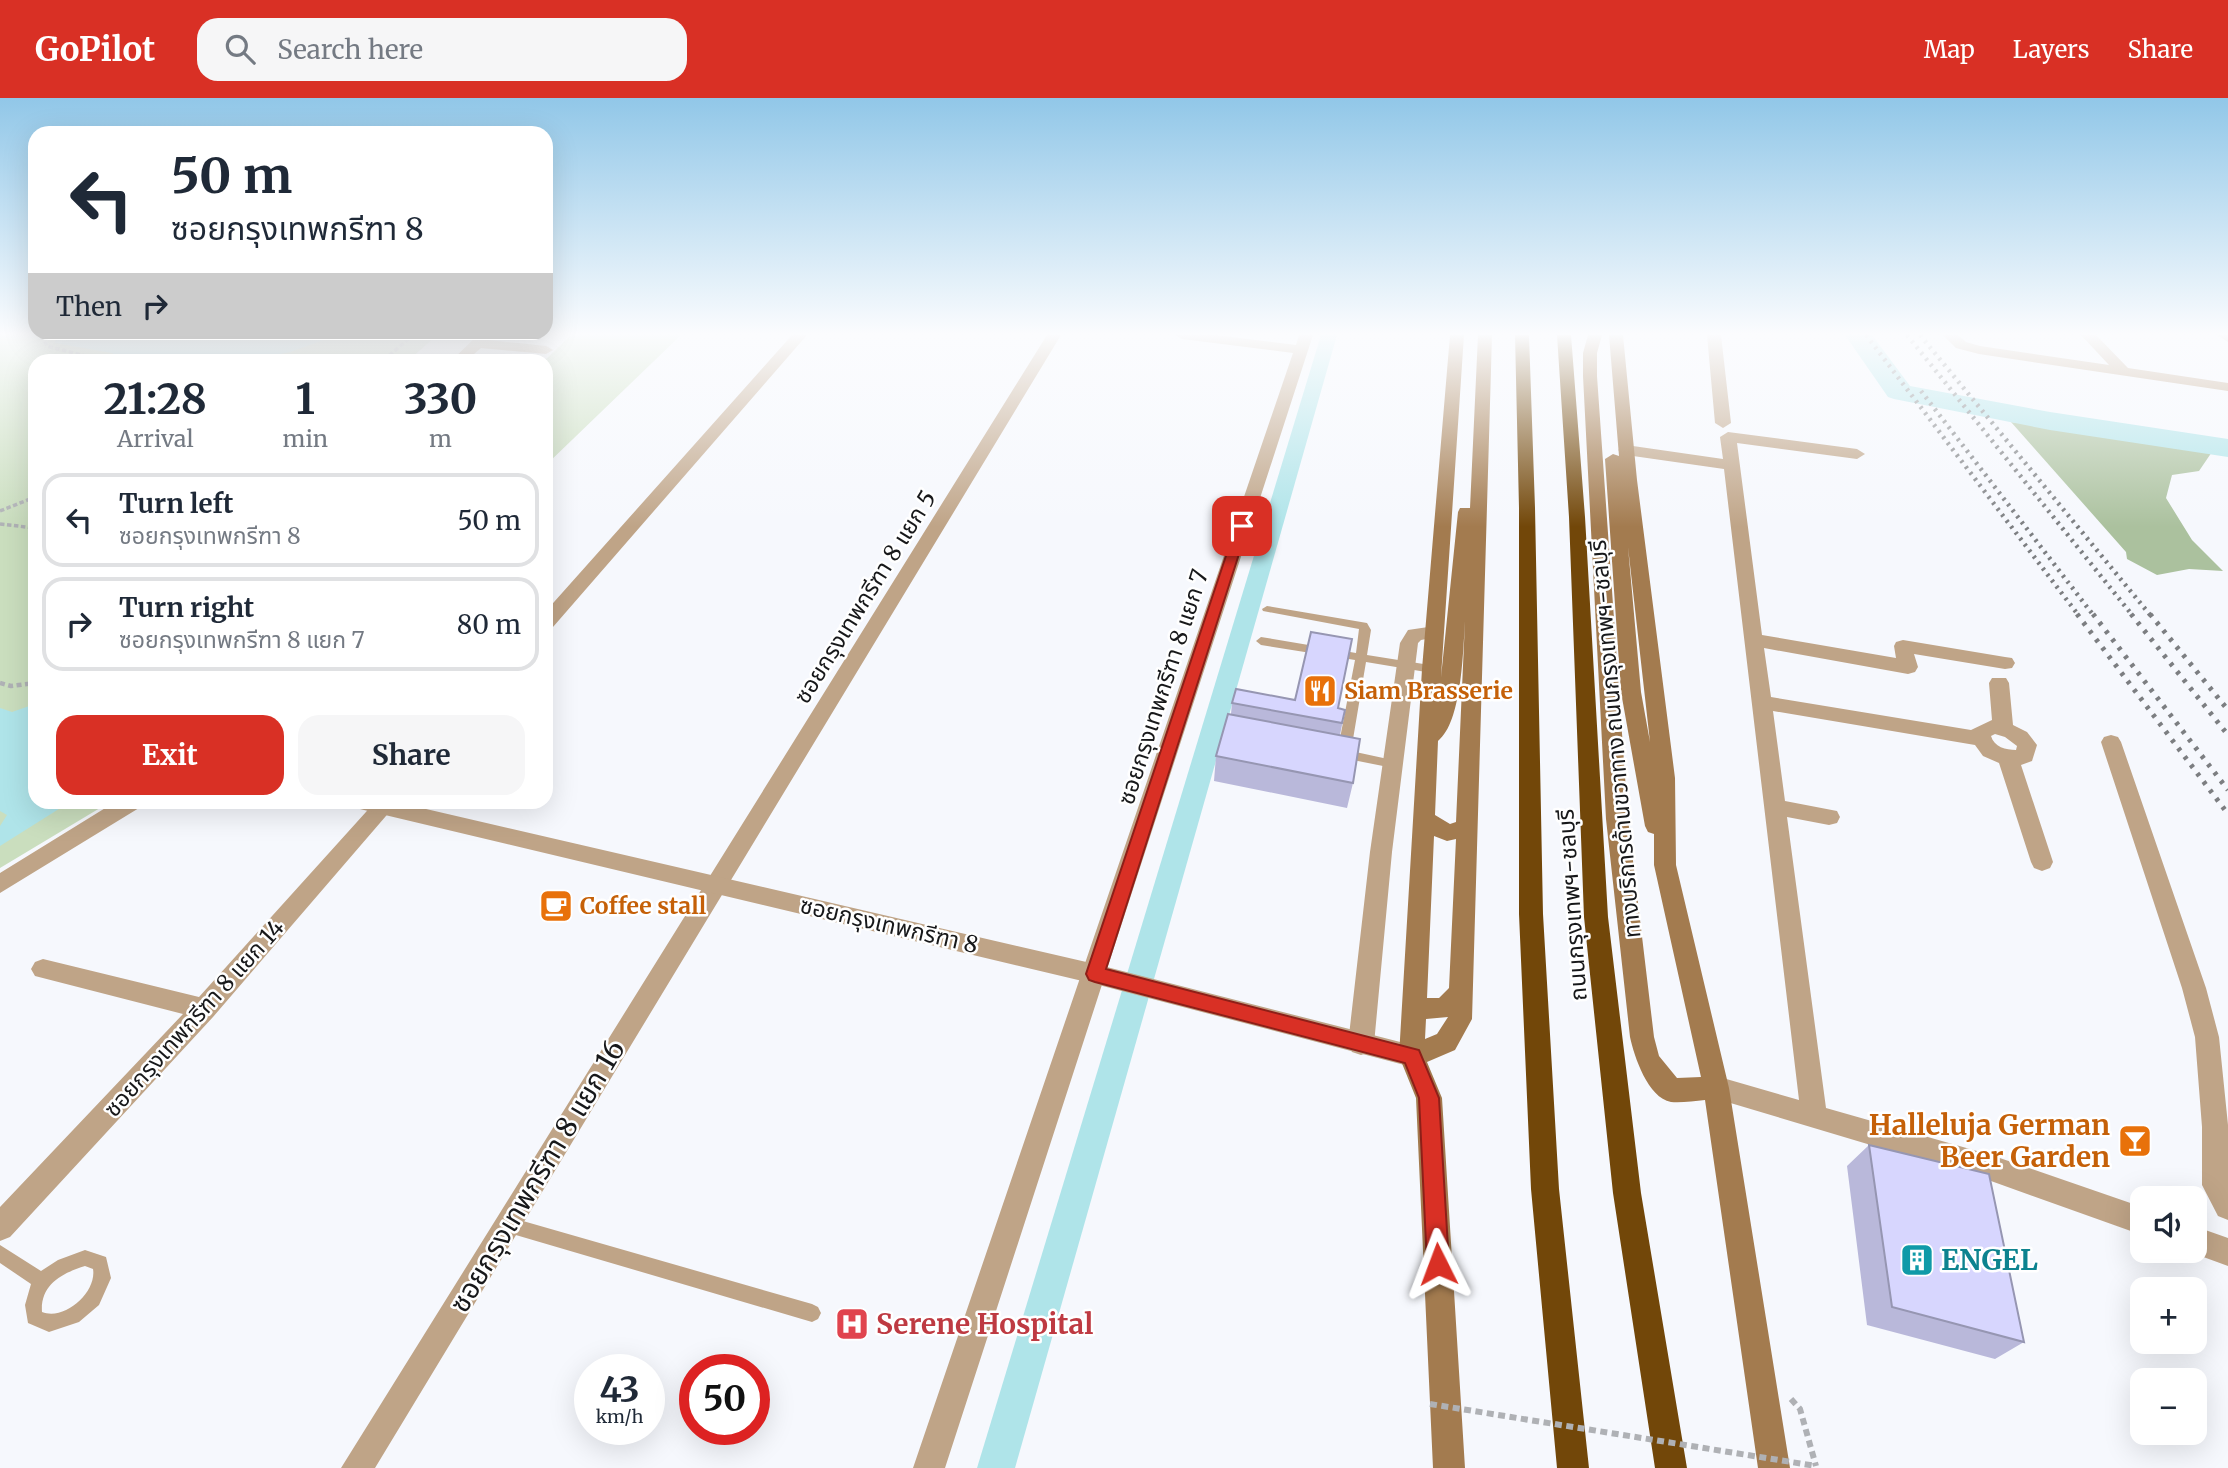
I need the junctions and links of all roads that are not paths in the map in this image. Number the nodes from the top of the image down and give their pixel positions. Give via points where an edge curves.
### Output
1 (744, 399) edge
2 (1016, 399) edge
3 (1285, 399) edge
4 (1452, 399) edge
5 (1477, 399) edge
6 (1481, 399) edge
7 (1524, 399) edge
8 (1569, 399) edge
9 (1591, 399) edge
10 (1608, 399) edge
11 (1622, 399) edge
12 (1721, 399) edge
13 (1723, 423) dead end
14 (1626, 450) junction
15 (1857, 454) dead end
16 (1730, 465) junction
17 (1267, 609) dead end
18 (553, 615) edge
19 (1435, 632) junction
20 (1754, 640) junction
21 (1261, 641) dead end
22 (1363, 657) junction
23 (1405, 664) junction
24 (1432, 669) junction
25 (1762, 702) junction
26 (2003, 729) junction
27 (1980, 739) junction
28 (2111, 742) dead end
29 (1428, 749) junction
30 (2008, 758) junction
31 (1393, 764) junction
32 (1776, 807) junction
33 (120, 809) edge
34 (373, 809) edge
35 (403, 809) edge
36 (1829, 817) dead end
37 (1424, 820) junction
38 (1467, 828) junction
39 (2042, 862) dead end
40 (1665, 865) junction
41 (0, 884) edge
42 (716, 884) junction
43 (43, 969) dead end
44 (1102, 976) junction
45 (1462, 992) junction
46 (204, 1009) junction
47 (1413, 1009) junction
48 (1362, 1044) junction
49 (1412, 1056) junction
50 (1716, 1088) junction
51 (1814, 1116) junction
52 (2221, 1129) edge
53 (2228, 1206) edge
54 (2130, 1217) edge
55 (509, 1225) junction
56 (0, 1227) edge
57 (2207, 1245) edge
58 (2228, 1252) edge
59 (0, 1253) edge
60 (43, 1281) dead end
61 (812, 1313) dead end
62 (357, 1468) edge
63 (929, 1468) edge
64 (1449, 1468) edge
65 (1573, 1468) edge
66 (1671, 1468) edge
67 (1774, 1468) edge

1 - 18 street
2 - 42 street, ซอยกรุงเทพกรีฑา 8 แยก 5
3 - 44 street, ซอยกรุงเทพกรีฑา 8 แยก 7
4 - 19 main road
5 - 29 main road via 1451,677 1444,711
6 - 38 main road
7 - 65 highway, ถนนกรุงเทพฯ-ชลบุรี via 1531,914 1545,1189
8 - 66 highway, ถนนกรุงเทพฯ-ชลบุรี via 1596,916 1627,1193
9 - 50 main road, ทางบริการด้านขวาทาง ถนนกรุงเทพฯ-ชลบุรี via 1617,819 1642,1037 1648,1061 1671,1090
10 - 40 main road via 1631,692
11 - 14 main road, ทางบริการด้านขวาทาง ถนนกรุงเทพฯ-ชลบุรี
12 - 13 street
14 - 16 street
14 - 40 main road, ทางบริการด้านขวาทาง ถนนกรุงเทพฯ-ชลบุรี via 1665,778
15 - 16 street via 1728,437
16 - 20 street
17 - 22 lane via 1363,626 1367,636
19 - 23 street via 1411,637
19 - 24 main road
20 - 25 street
20 - 26 street via 1908,667 1903,646 2002,673
21 - 22 lane
22 - 23 lane
22 - 31 lane via 1338,754
23 - 24 lane
23 - 31 street
24 - 29 main road
25 - 27 street
25 - 32 street
26 - 27 street via 1985,729
26 - 30 street via 2027,745 2025,756
27 - 30 street
28 - 52 street via 2194,988 2207,1037
29 - 37 main road
30 - 39 street
31 - 48 street
32 - 36 street
32 - 51 street
33 - 41 street
34 - 46 street, ซอยกรุงเทพกรีฑา 8 แยก 14
35 - 42 street, ซอยกรุงเทพกรีฑา 8
37 - 38 main road via 1447,833
37 - 47 main road
38 - 45 main road
40 - 50 main road, ทางบริการด้านขวาทาง ถนนกรุงเทพฯ-ชลบุรี
42 - 44 street, ซอยกรุงเทพกรีฑา 8
42 - 55 street, ซอยกรุงเทพกรีฑา 8 แยก 16
43 - 46 street
44 - 48 street, ซอยกรุงเทพกรีฑา 8
44 - 63 street, ซอยกรุงเทพกรีฑา 8 แยก 7
45 - 47 main road via 1444,1008
45 - 49 main road via 1454,1032 1434,1049
46 - 56 street, ซอยกรุงเทพกรีฑา 8 แยก 14
47 - 49 main road
48 - 49 street, ซอยกรุงเทพกรีฑา 8
49 - 64 main road via 1429,1098
50 - 51 street
50 - 67 main road, ทางบริการด้านขวาทาง ถนนกรุงเทพฯ-ชลบุรี
51 - 54 street via 1991,1168
52 - 53 street via 2216,1185
55 - 61 lane
55 - 62 street, ซอยกรุงเทพกรีฑา 8 แยก 16
57 - 58 street
59 - 60 lane

